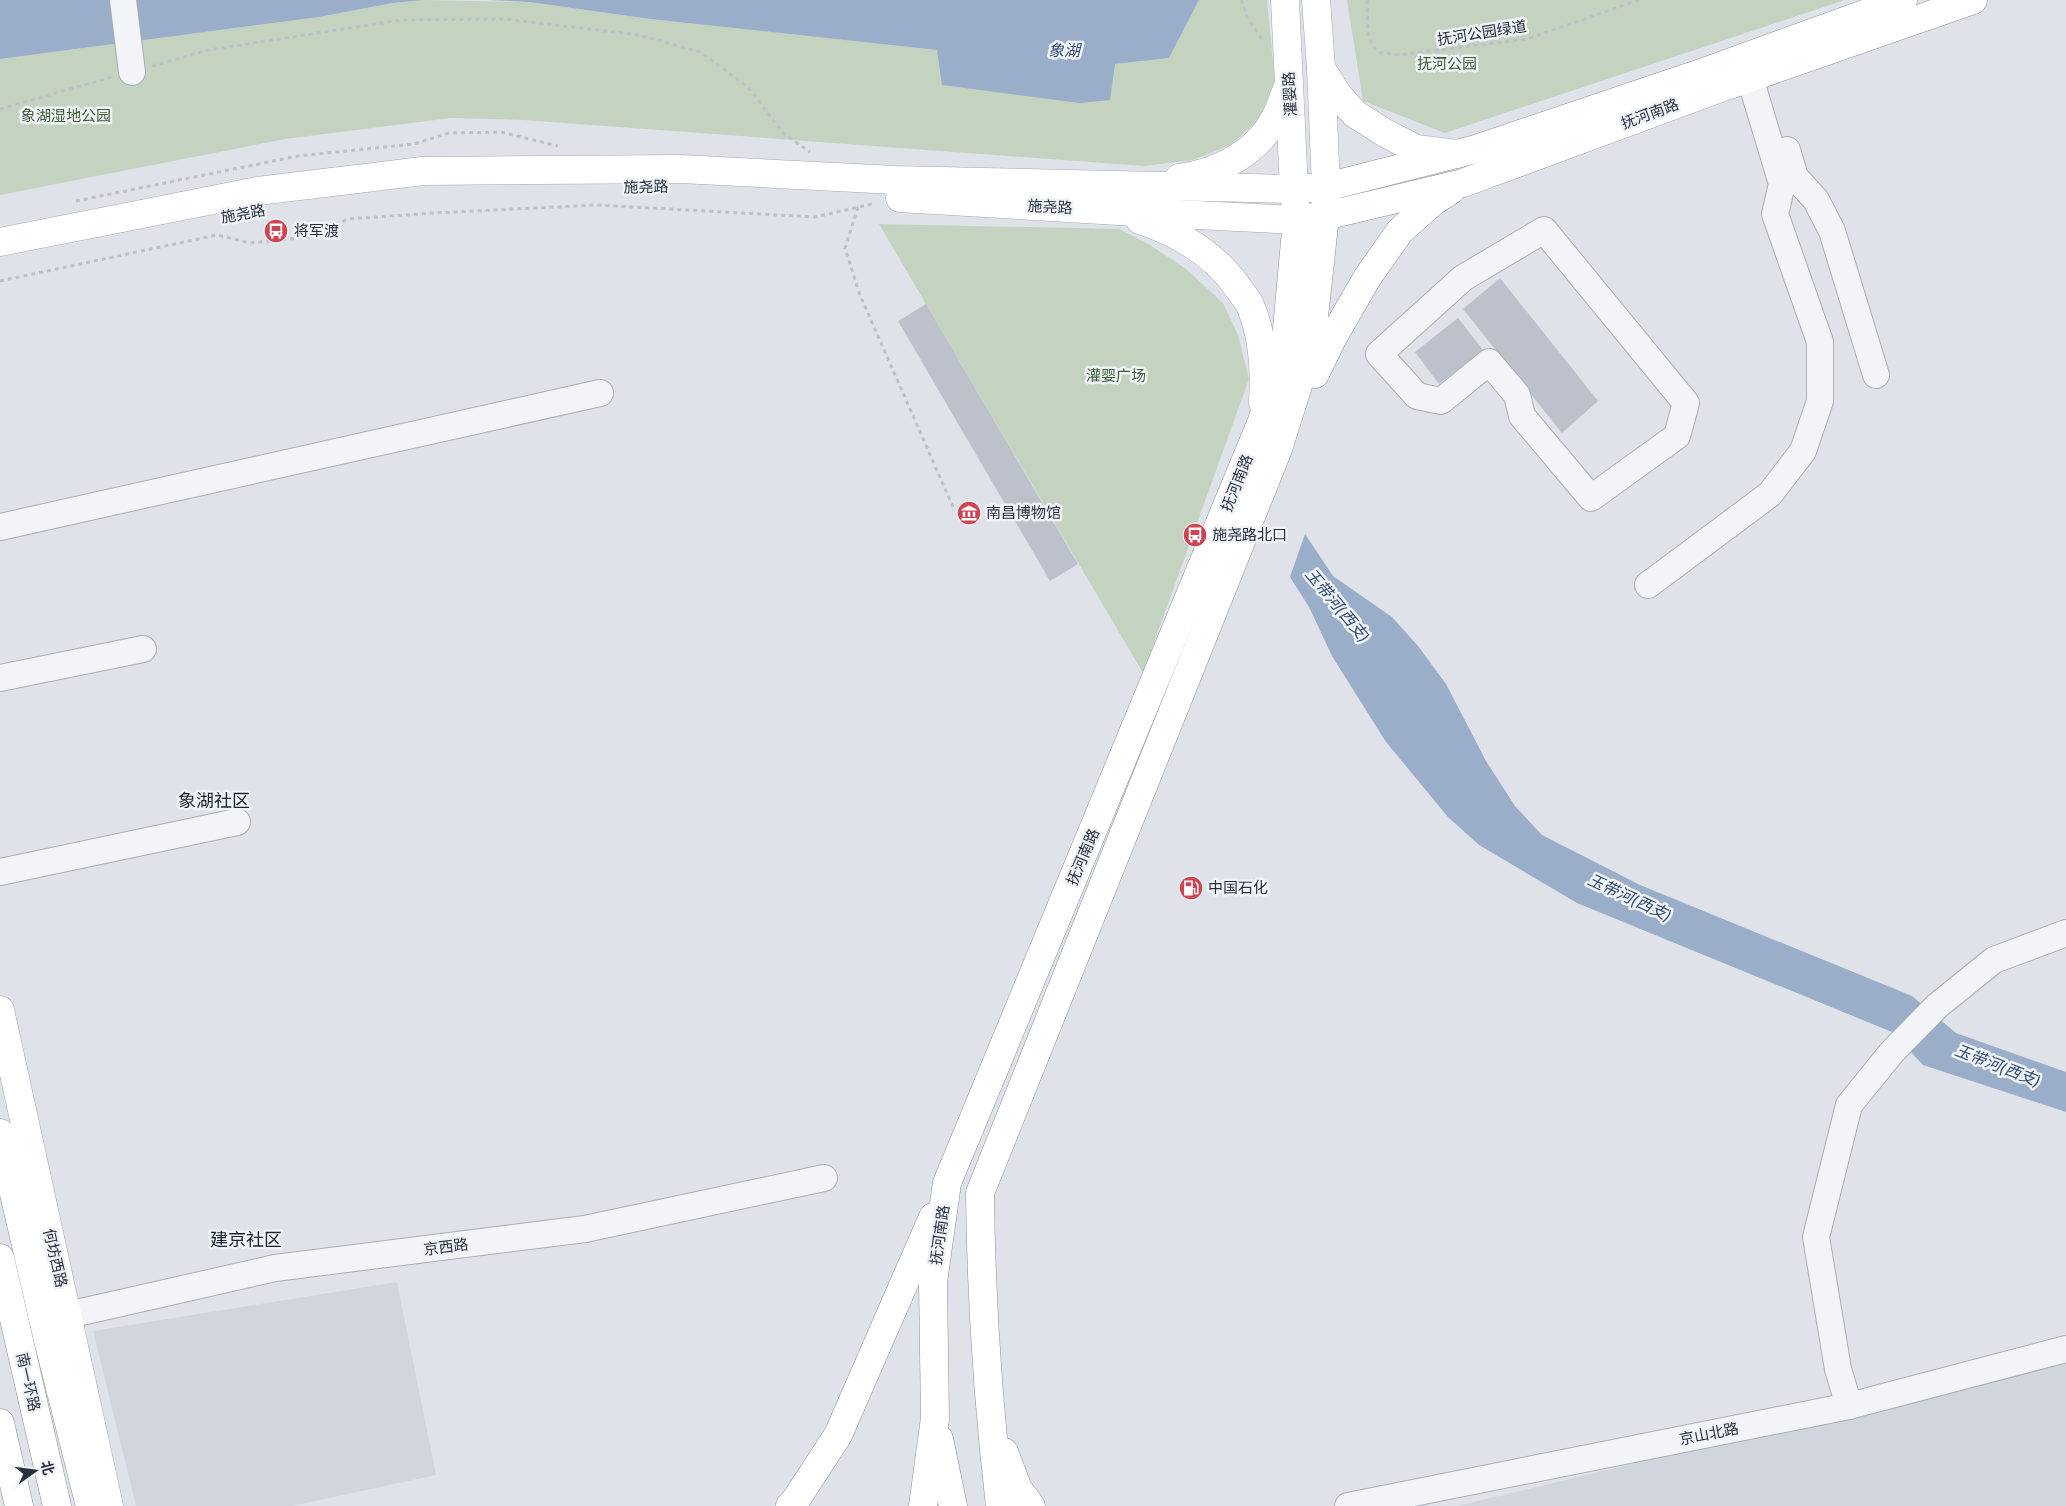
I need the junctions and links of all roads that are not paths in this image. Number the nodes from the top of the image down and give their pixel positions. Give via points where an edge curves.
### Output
1 (123, 0) edge
2 (1285, 0) edge
3 (1316, 0) edge
4 (1904, 0) edge
5 (1973, 0) edge
6 (1321, 68) junction
7 (132, 72) road end
8 (1757, 76) junction
9 (1290, 83) junction
10 (1457, 154) junction
11 (1463, 183) junction
12 (1326, 187) junction
13 (1294, 189) junction
14 (1118, 199) junction
15 (1325, 216) junction
16 (1297, 220) junction
17 (0, 242) edge
18 (0, 260) edge
19 (1379, 354) joint
20 (1876, 375) dead end
21 (600, 394) dead end
22 (1262, 421) junction
23 (1278, 449) junction
24 (0, 527) edge
25 (1648, 585) dead end
26 (143, 649) dead end
27 (0, 678) edge
28 (238, 822) dead end
29 (0, 872) edge
30 (2066, 933) edge
31 (0, 1010) edge
32 (0, 1132) edge
33 (824, 1178) dead end
34 (947, 1183) junction
35 (0, 1258) edge
36 (68, 1315) junction
37 (2066, 1349) edge
38 (1849, 1406) junction
39 (989, 1411) junction
40 (935, 1418) junction
41 (0, 1423) edge
42 (1387, 1502) edge
43 (19, 1506) edge
44 (57, 1506) edge
45 (90, 1506) edge
46 (109, 1506) edge
47 (790, 1506) edge
48 (923, 1506) edge
49 (953, 1506) edge
50 (1000, 1506) edge
51 (1031, 1506) edge
52 (1348, 1506) edge

1 - 7 street
2 - 9 main road, 灌婴路
3 - 6 main road
4 - 10 main road, 抚河南路 via 1704,72
5 - 8 main road, 抚河南路
6 - 10 main road via 1355,114 1385,133 1416,148
6 - 12 main road
8 - 11 main road, 抚河南路
8 - 20 street via 1795,177 1816,200 1832,231
8 - 25 street via 1782,184 1775,214 1820,342 1820,401 1803,451 1770,494
9 - 13 main road, 灌婴路
9 - 14 main road via 1275,118 1261,139 1247,152 1208,172
10 - 12 main road, 抚河南路
11 - 15 main road, 抚河南路
11 - 23 main road via 1434,201 1400,231 1367,278 1333,337
12 - 13 main road, 抚河南路
12 - 15 main road, 抚河南路
13 - 14 main road, 施尧路
13 - 16 main road, 抚河南路
14 - 16 main road, 施尧路
14 - 17 main road, 施尧路 via 894,180 681,169 423,171 258,191
14 - 18 main road, 施尧路 via 896,198 685,186 428,189 253,211
14 - 22 main road via 1196,246 1228,273 1250,304 1265,373
15 - 16 main road, 抚河南路
15 - 23 main road, 抚河南路 via 1311,344
16 - 22 main road, 抚河南路 via 1286,340
19 - 19 street via 1463,278 1544,230 1686,403 1676,436 1591,498 1522,416 1517,395 1489,362 1441,401 1417,396
21 - 24 street
22 - 34 main road, 抚河南路
23 - 39 main road, 抚河南路 via 980,1193
26 - 27 street
28 - 29 street
30 - 38 street via 1994,960 1937,1006 1892,1052 1848,1105 1816,1237 1838,1369
31 - 36 main road, 何坊西路
32 - 45 main road
33 - 36 street, 京西路 via 584,1230 274,1268
34 - 40 main road, 抚河南路 via 933,1282
34 - 47 main road via 838,1434
35 - 44 main road, 南一环路
36 - 46 main road, 何坊西路
37 - 38 street, 京山北路
38 - 42 street, 京山北路
39 - 50 main road, 抚河南路
39 - 51 main road via 1018,1489
40 - 48 main road, 抚河南路
40 - 49 main road
41 - 43 main road
42 - 52 street, 京山北路

